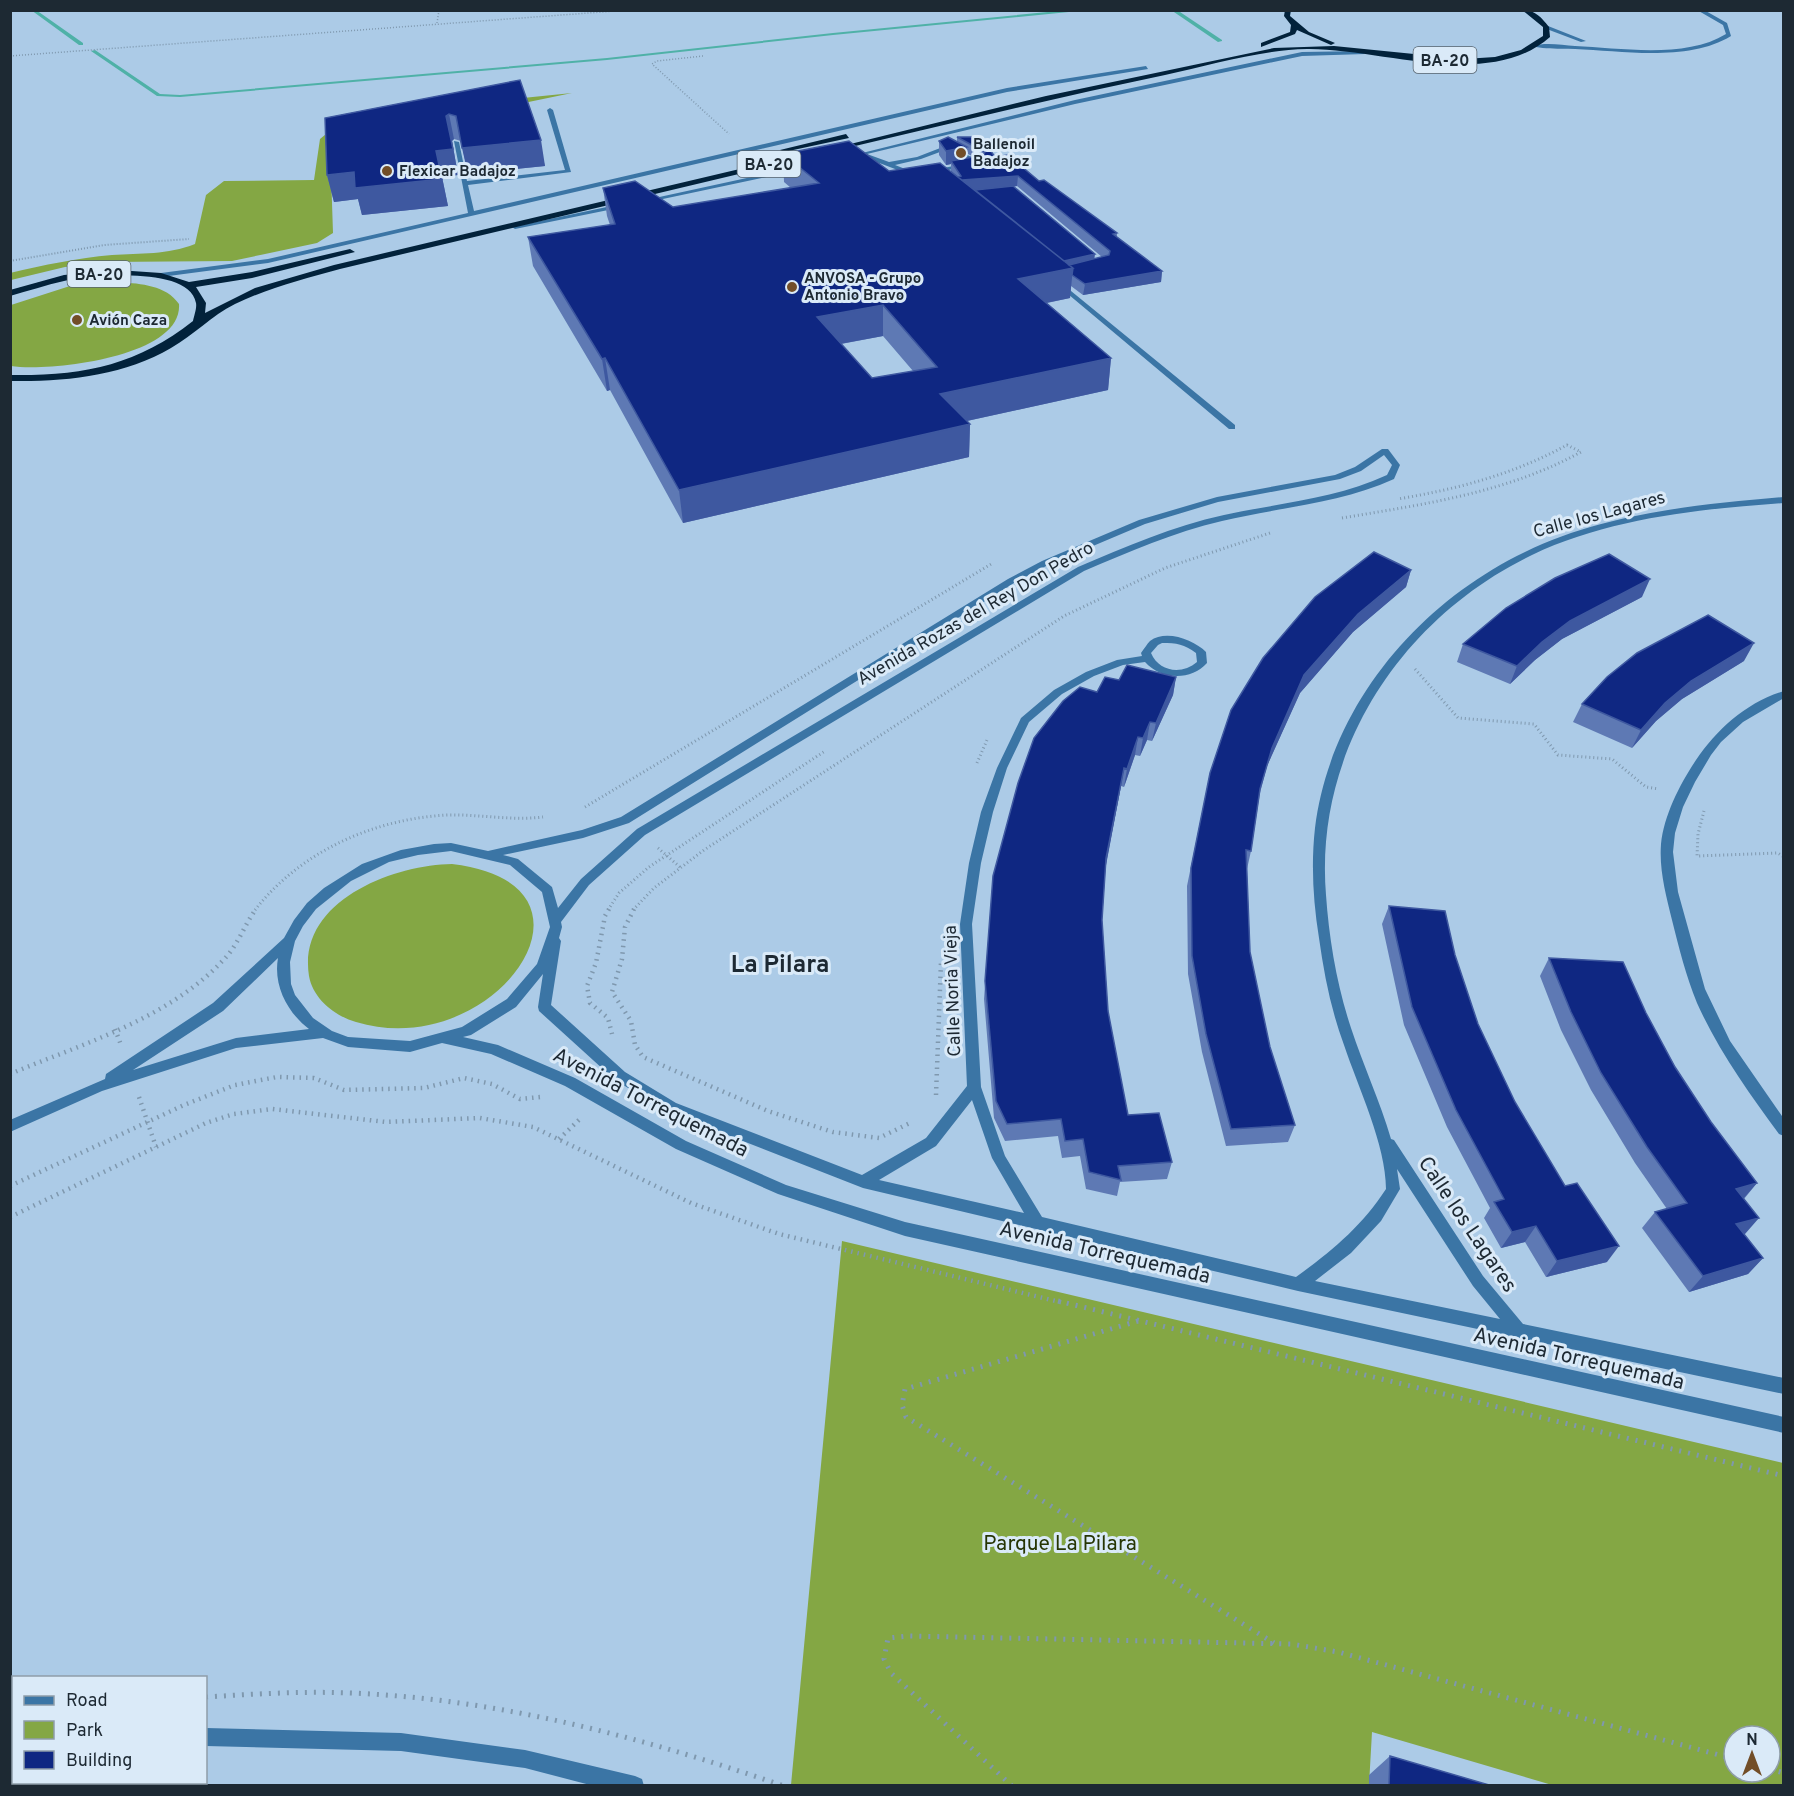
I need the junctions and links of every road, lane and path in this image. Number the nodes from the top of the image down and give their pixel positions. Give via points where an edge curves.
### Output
1 (439, 10) edge
2 (629, 10) edge
3 (1288, 10) edge
4 (1525, 10) edge
5 (1699, 10) edge
6 (1536, 14) edge
7 (437, 23) junction
8 (1294, 26) junction
9 (1546, 27) junction
10 (1536, 46) junction
11 (1620, 48) junction
12 (1352, 50) junction
13 (1377, 55) junction
14 (10, 56) edge
15 (703, 56) dead end
16 (1146, 68) junction
17 (550, 110) dead end
18 (456, 142) edge
19 (756, 148) junction
20 (861, 154) junction
21 (840, 159) edge
22 (889, 164) junction
23 (808, 167) edge
24 (915, 174) junction
25 (465, 183) junction
26 (937, 183) edge
27 (471, 214) junction
28 (475, 235) junction
29 (189, 239) dead end
30 (10, 261) edge
31 (1061, 274) edge
32 (161, 275) junction
33 (189, 285) junction
34 (10, 293) edge
35 (198, 322) junction
36 (10, 378) edge
37 (1232, 427) dead end
38 (1567, 445) dead end
39 (1395, 499) dead end
40 (1784, 500) edge
41 (997, 562) dead end
42 (1147, 659) junction
43 (1379, 676) junction
44 (1784, 694) edge
45 (833, 746) dead end
46 (1684, 792) junction
47 (582, 810) dead end
48 (550, 816) dead end
49 (493, 853) junction
50 (1784, 857) edge
51 (556, 920) junction
52 (289, 941) junction
53 (555, 941) junction
54 (324, 1033) junction
55 (446, 1039) junction
56 (597, 1056) junction
57 (10, 1074) edge
58 (570, 1082) junction
59 (98, 1087) junction
60 (974, 1087) junction
61 (10, 1126) edge
62 (1784, 1130) edge
63 (1386, 1138) junction
64 (863, 1182) junction
65 (10, 1186) edge
66 (10, 1217) edge
67 (1036, 1221) junction
68 (1298, 1284) junction
69 (1138, 1321) junction
70 (1519, 1331) junction
71 (1784, 1386) edge
72 (1784, 1425) edge
73 (1784, 1476) edge
74 (1274, 1644) junction
75 (207, 1697) edge
76 (207, 1737) edge
77 (1722, 1756) edge
78 (635, 1785) edge
79 (784, 1785) edge
80 (1012, 1785) edge

1 - 7 path
2 - 7 path
3 - 8 highway via 1287,16
4 - 6 highway
5 - 11 street via 1725,24 1728,34 1723,41 1682,50
6 - 9 highway
7 - 14 path
8 - 12 highway, BA-20 via 1316,39
8 - 16 highway, BA-20 via 1293,33 1261,46
9 - 10 highway via 1546,37
9 - 11 street via 1572,38
10 - 11 street
10 - 13 highway, BA-20 via 1510,55 1471,60
12 - 13 highway, BA-20
12 - 28 highway, BA-20 via 1280,50 1131,80
13 - 20 street via 1336,51 1302,54 1076,102
15 - 19 path via 652,64 734,138
16 - 19 street via 1007,90
16 - 33 highway, BA-20 via 252,275
17 - 25 street via 569,171
18 - 25 street
19 - 27 street
20 - 21 street
20 - 22 street
22 - 24 street
22 - 24 street via 948,147 980,163
23 - 28 street
24 - 26 street
25 - 27 street
27 - 32 street via 268,261
28 - 35 highway, BA-20 via 269,286
29 - 30 path via 104,245
31 - 37 street via 1050,276
32 - 33 highway, BA-20
32 - 34 highway, BA-20 via 81,275
33 - 35 highway via 201,295 204,308
35 - 36 highway, BA-20 via 183,336 133,361 64,376
38 - 39 path via 1478,484
40 - 43 street, Calle los Lagares via 1671,513 1529,553 1482,580 1420,627
41 - 47 path
42 - 42 street via 1158,669 1175,673 1198,668 1202,658 1189,643 1171,639 1154,643 1146,653
42 - 60 street, Calle Noria Vieja via 1121,662 1058,692 1025,720 1002,768 975,863 966,924
43 - 46 path via 1401,684 1414,668 1458,718 1534,724 1558,755 1612,759 1646,787
43 - 63 street, Calle los Lagares via 1353,718 1332,769 1321,827 1319,881 1323,940 1342,1023
44 - 46 street via 1729,726 1704,753
45 - 56 path via 648,867 619,893 605,916 587,986 590,1003 608,1018 612,1034
46 - 50 path via 1707,799 1697,856 1778,853
46 - 62 street via 1668,835 1669,883 1688,959 1709,1014 1744,1076
48 - 57 path via 508,820 462,814 420,818 333,846 296,868 270,891 245,924 234,947 176,1001
49 - 51 street via 513,859 539,880 555,908
49 - 51 street, Avenida Rozas del Rey Don Pedro via 583,834 625,820 1011,581 1088,543 1217,500 1337,477 1385,451 1396,465 1391,477 1376,485 1219,519 1128,548 1081,569 641,832 585,882
49 - 52 street via 429,849 364,868 344,879 310,908
51 - 53 street
52 - 54 street via 283,976 287,993 308,1022
52 - 59 street via 218,1007
53 - 55 street via 540,975 510,1006 469,1031
53 - 56 street, Avenida Torrequemada via 544,1006
54 - 55 street via 380,1048
54 - 59 street via 236,1043
55 - 58 street, Avenida Torrequemada via 493,1049
56 - 64 street, Avenida Torrequemada via 620,1076 671,1107
58 - 65 path via 548,1096 520,1099 492,1084 464,1078 424,1088 344,1090 314,1078 277,1077 235,1085 184,1105
58 - 72 street, Avenida Torrequemada via 681,1145 783,1190 905,1229
59 - 61 street
60 - 64 street via 931,1142
60 - 67 street, Calle Noria Vieja via 999,1158
63 - 68 street, Calle los Lagares via 1393,1188 1374,1221 1354,1243
63 - 70 street, Calle los Lagares via 1478,1281
64 - 67 street, Avenida Torrequemada
66 - 69 path via 206,1123 234,1114 272,1109 386,1122 480,1118 533,1127 691,1203 779,1234
67 - 68 street, Avenida Torrequemada
68 - 70 street, Avenida Torrequemada
69 - 73 path
69 - 74 path via 905,1389 902,1405 906,1417
70 - 71 street, Avenida Torrequemada
74 - 77 path via 1338,1652
74 - 80 path via 888,1638 884,1659 891,1673
75 - 79 path via 253,1692 364,1694 521,1714 621,1734
76 - 78 street via 401,1742 525,1759

